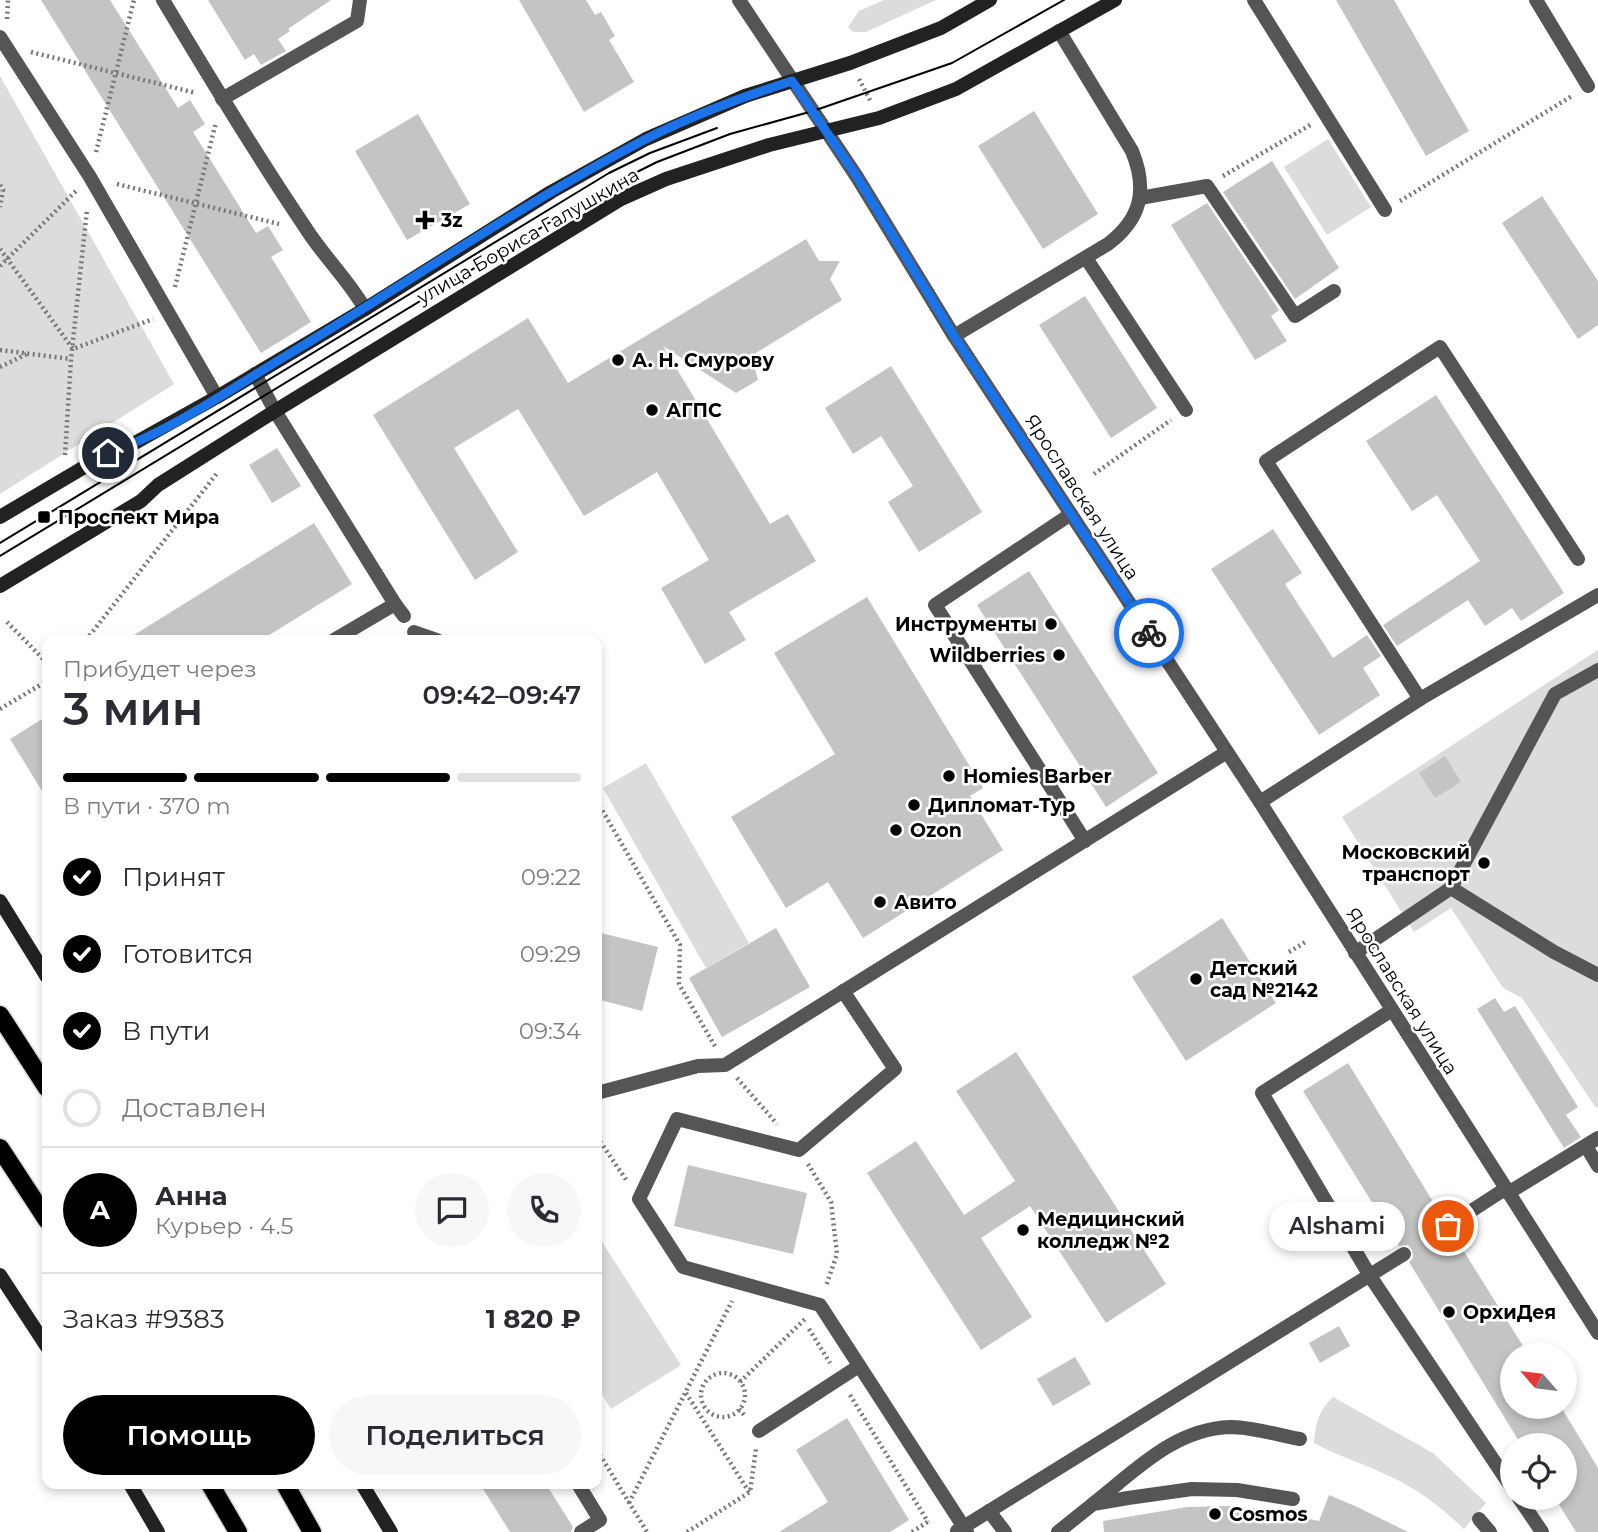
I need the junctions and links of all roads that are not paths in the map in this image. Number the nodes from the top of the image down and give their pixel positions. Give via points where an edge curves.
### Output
1 (163, 0) edge
2 (360, 0) edge
3 (739, 0) edge
4 (990, 0) edge
5 (1115, 0) edge
6 (1254, 0) edge
7 (1536, 0) edge
8 (1059, 30) junction
9 (3, 41) edge
10 (792, 81) junction
11 (1588, 86) road end
12 (222, 99) junction
13 (826, 131) junction
14 (1140, 198) junction
15 (1385, 211) road end
16 (1086, 258) junction
17 (1334, 292) dead end
18 (365, 309) junction
19 (954, 336) junction
20 (255, 374) junction
21 (217, 397) junction
22 (1186, 410) road end
23 (275, 411) junction
24 (1071, 514) junction
25 (0, 517) edge
26 (1578, 559) dead end
27 (0, 586) edge
28 (1598, 595) edge
29 (395, 604) junction
30 (404, 616) dead end
31 (414, 632) dead end
32 (342, 635) edge
33 (423, 635) edge
34 (1598, 670) edge
35 (1420, 699) junction
36 (1227, 752) junction
37 (1260, 802) junction
38 (1085, 841) junction
39 (1451, 888) junction
40 (0, 901) edge
41 (1355, 953) junction
42 (42, 969) edge
43 (1598, 975) edge
44 (843, 991) junction
45 (1392, 1010) junction
46 (0, 1015) edge
47 (42, 1080) edge
48 (602, 1092) edge
49 (1592, 1142) edge
50 (0, 1148) edge
51 (1598, 1166) edge
52 (1506, 1191) junction
53 (42, 1212) edge
54 (1448, 1226) dead end
55 (1404, 1254) dead end
56 (0, 1275) edge
57 (1370, 1276) junction
58 (1598, 1333) edge
59 (42, 1339) edge
60 (859, 1366) junction
61 (759, 1431) road end
62 (1300, 1439) dead end
63 (1500, 1470) edge
64 (133, 1489) edge
65 (213, 1489) edge
66 (288, 1489) edge
67 (365, 1489) edge
68 (581, 1489) edge
69 (1293, 1499) dead end
70 (1093, 1504) junction
71 (1527, 1510) edge
72 (989, 1511) junction
73 (1479, 1519) dead end
74 (962, 1530) edge
75 (158, 1532) edge
76 (239, 1532) edge
77 (312, 1532) edge
78 (391, 1532) edge
79 (581, 1532) edge
80 (1005, 1532) edge
81 (1058, 1532) edge
82 (1490, 1532) edge
83 (1542, 1532) edge

1 - 12 street
2 - 12 street via 356,20
3 - 10 street, Ярославская улица
4 - 10 main road, улица Бориса Галушкина via 941,28
5 - 8 main road, улица Бориса Галушкина
6 - 15 street
7 - 11 street
8 - 13 main road, улица Бориса Галушкина via 956,89 879,118
8 - 14 street via 1132,151
9 - 21 street via 90,177
10 - 13 street, Ярославская улица
10 - 18 main road, улица Бориса Галушкина via 646,139 551,192
12 - 18 street via 307,231
13 - 19 street, Ярославская улица
13 - 23 main road, улица Бориса Галушкина via 678,175 621,199
14 - 16 street via 1122,234
14 - 17 street via 1207,186 1295,316
16 - 19 street
16 - 22 street
18 - 20 main road, улица Бориса Галушкина
19 - 24 street, Ярославская улица
20 - 21 main road, улица Бориса Галушкина
20 - 23 street
21 - 25 main road, улица Бориса Галушкина via 108,453
23 - 27 main road, улица Бориса Галушкина via 158,485 141,501
23 - 29 street
24 - 36 street, Ярославская улица
24 - 38 street via 935,605
26 - 35 street via 1440,347 1266,461
28 - 35 street
29 - 30 street
29 - 32 street
31 - 33 street
34 - 39 street via 1555,694
35 - 37 street
36 - 37 street, Ярославская улица
36 - 38 street
37 - 41 street, Ярославская улица
38 - 44 street
39 - 41 street
39 - 43 street
40 - 42 main road
41 - 45 street, Ярославская улица
44 - 48 street via 725,1065 698,1066
44 - 60 street via 895,1069 799,1150 677,1119 639,1199 683,1267 820,1305
45 - 52 street, Ярославская улица
45 - 57 street via 1262,1093
46 - 47 main road
49 - 51 street
49 - 52 street
50 - 53 main road
52 - 54 street
52 - 58 street, Ярославская улица
55 - 57 street
56 - 59 main road
57 - 63 street
57 - 72 street
60 - 61 street
60 - 74 street
62 - 70 street via 1231,1427 1195,1432 1163,1449
64 - 75 main road
65 - 76 main road
66 - 77 main road
67 - 78 main road
68 - 79 street via 600,1520
69 - 70 street via 1192,1489
70 - 81 street
71 - 83 street
72 - 74 street
72 - 80 street
73 - 82 street

